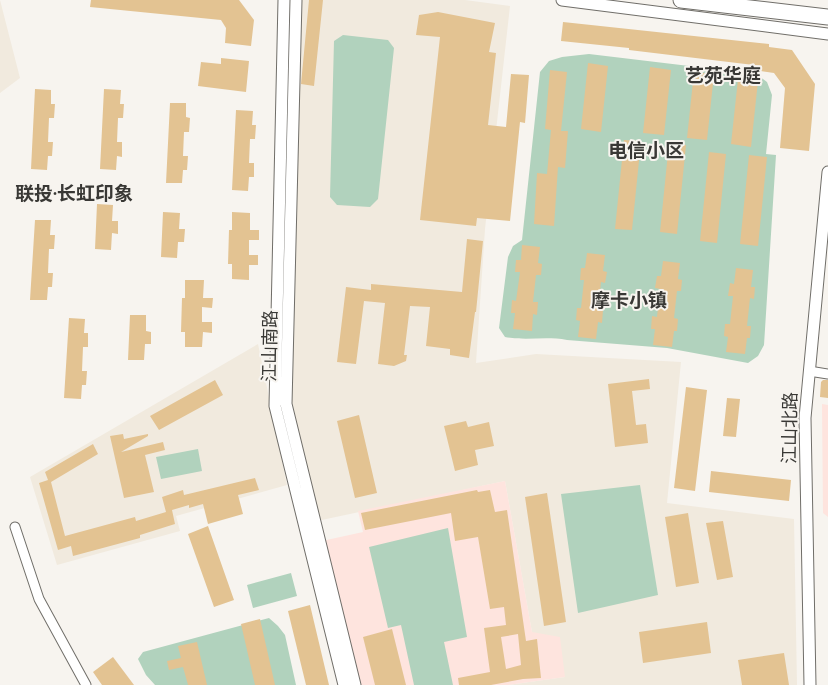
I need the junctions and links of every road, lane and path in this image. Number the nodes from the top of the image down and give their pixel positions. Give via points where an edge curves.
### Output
1 (284, 0) edge
2 (296, 0) edge
3 (562, 0) edge
4 (681, 0) edge
5 (828, 17) edge
6 (828, 34) edge
7 (828, 172) edge
8 (824, 261) edge
9 (809, 371) junction
10 (828, 374) edge
11 (15, 527) dead end
12 (86, 685) edge
13 (344, 685) edge
14 (355, 685) edge
15 (810, 685) edge

1 - 13 street, 江山南路 via 275,406
2 - 14 street, 江山南路 via 286,404
3 - 6 street
4 - 5 highway
7 - 8 street, 江山北路
8 - 9 street, 江山北路
9 - 10 street
9 - 15 street, 江山北路 via 805,418
11 - 12 street via 39,599

